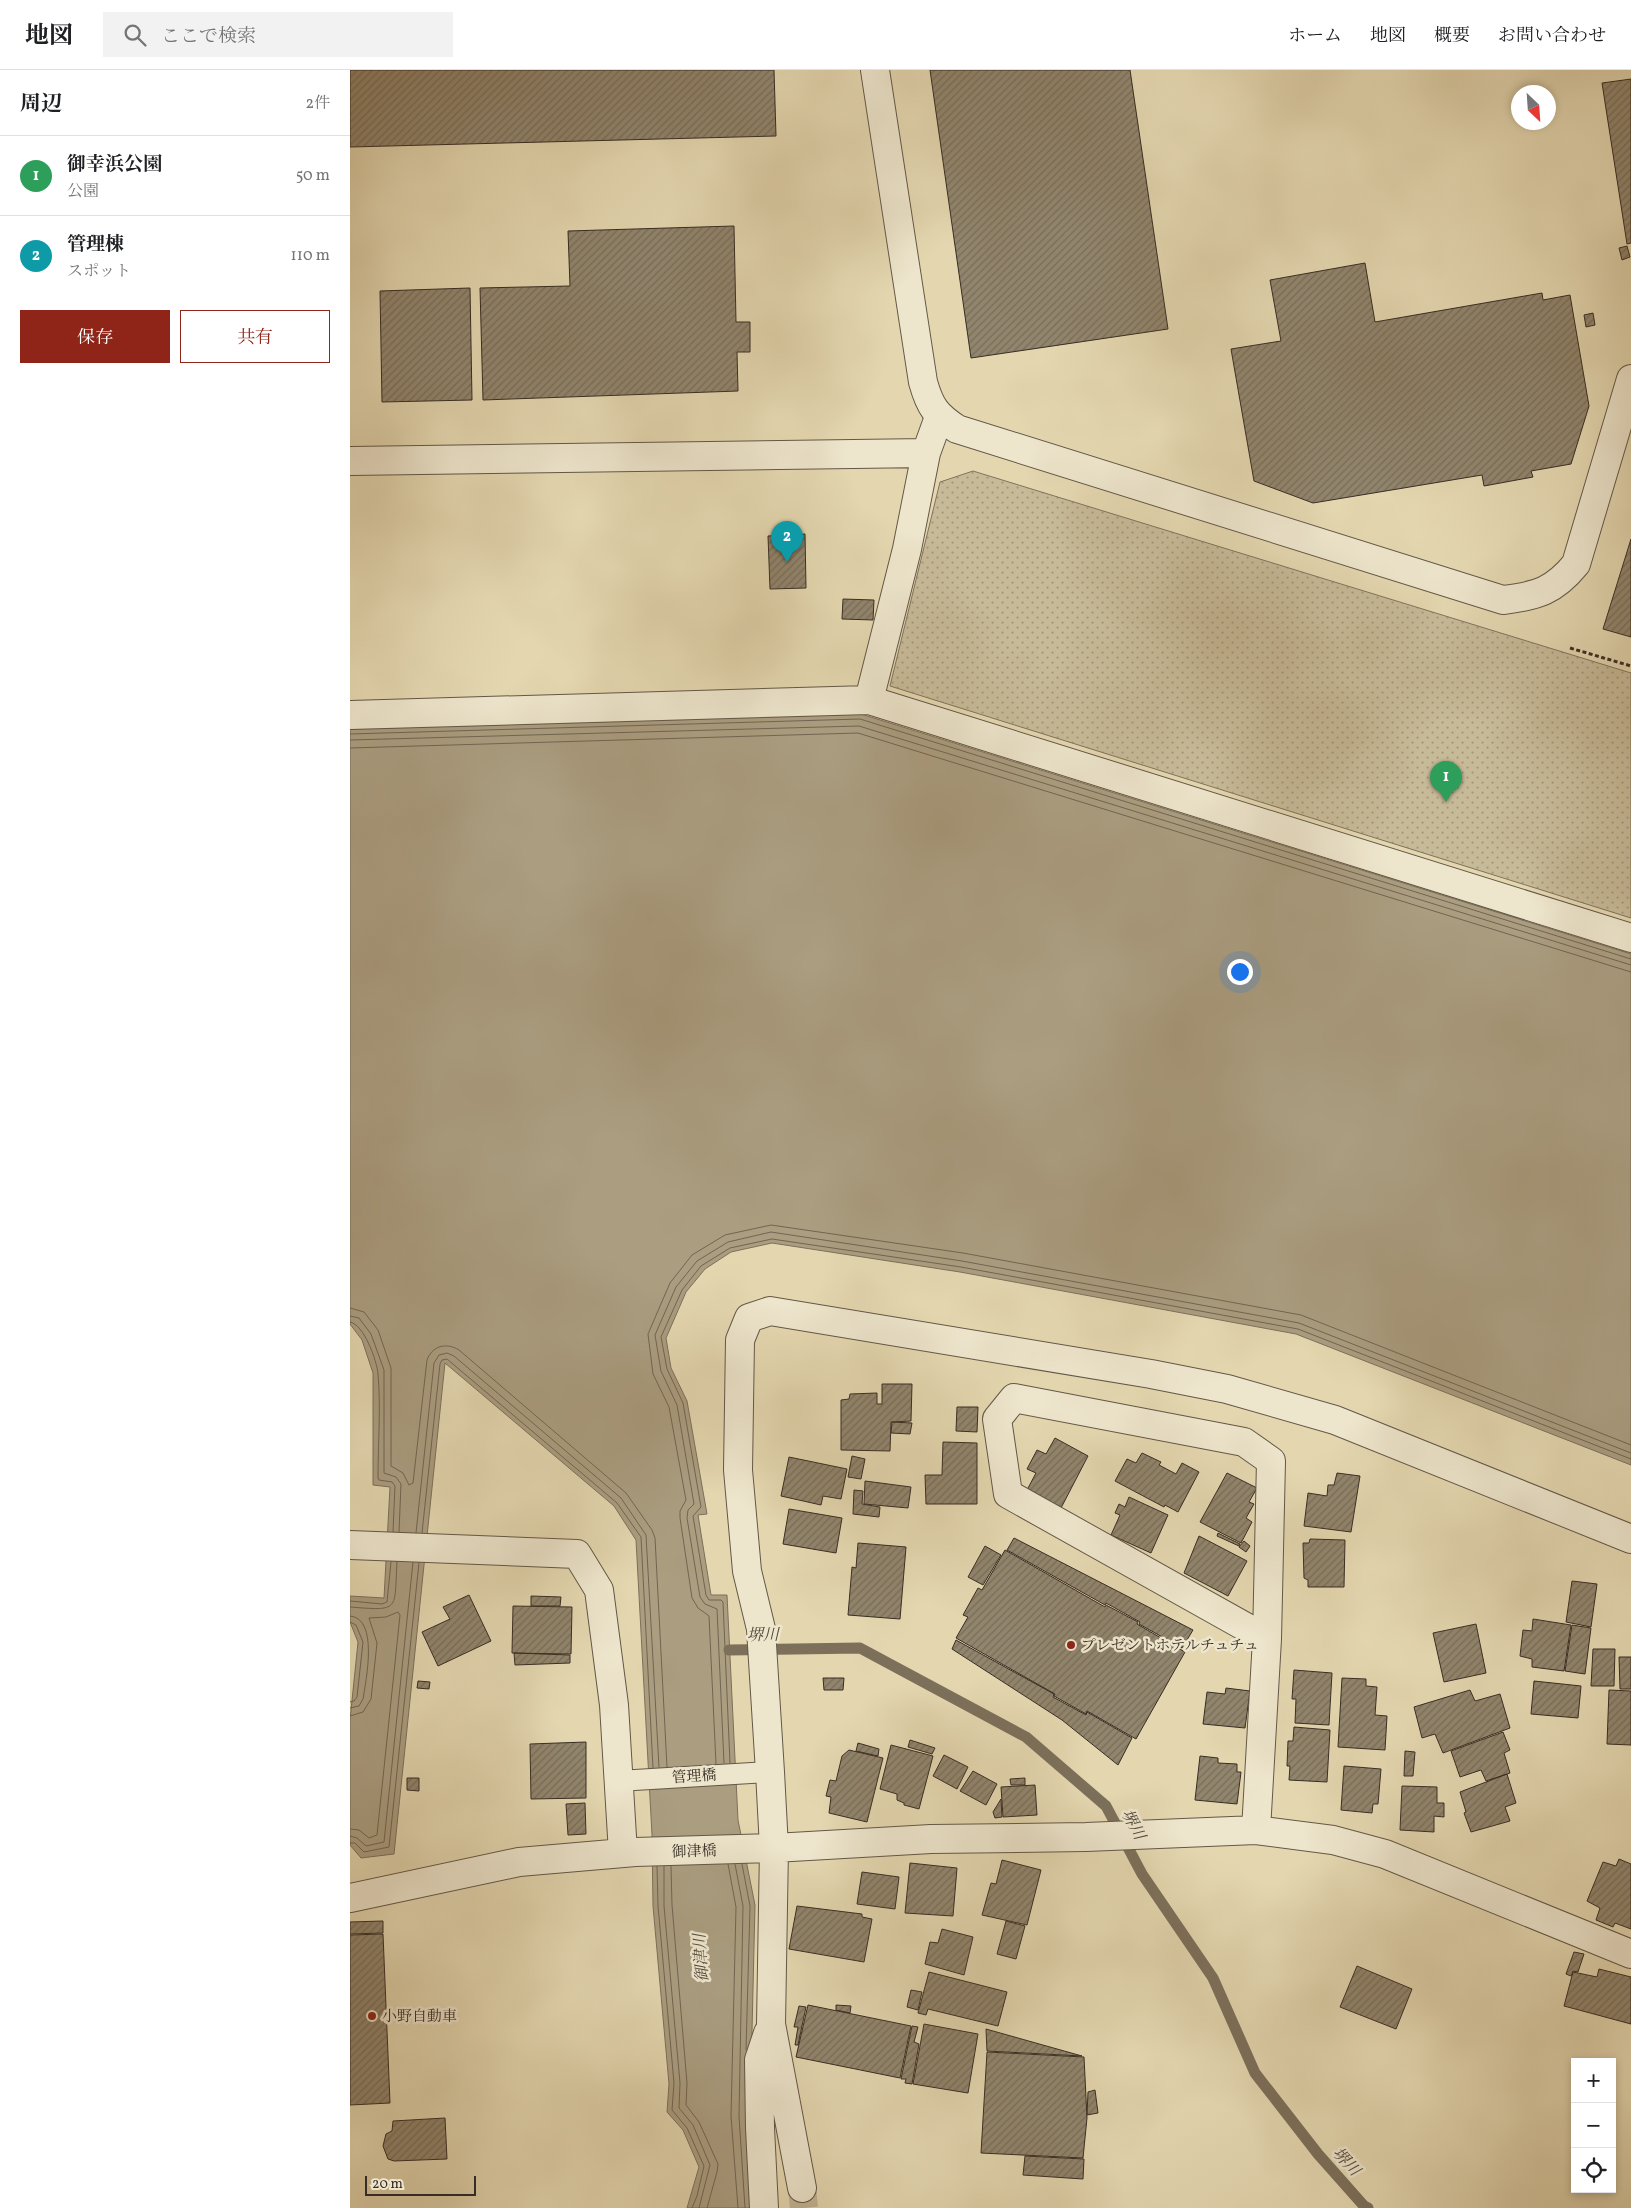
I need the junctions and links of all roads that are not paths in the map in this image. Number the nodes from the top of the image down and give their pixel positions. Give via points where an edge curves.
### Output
1 (875, 70) edge
2 (1631, 379) edge
3 (939, 417) junction
4 (926, 453) junction
5 (350, 461) edge
6 (869, 700) junction
7 (350, 716) edge
8 (1631, 938) edge
9 (1631, 1539) edge
10 (350, 1545) edge
11 (1267, 1639) junction
12 (762, 1772) junction
13 (626, 1780) junction
14 (1256, 1830) junction
15 (763, 1849) junction
16 (629, 1853) junction
17 (350, 1898) edge
18 (1631, 1954) edge
19 (770, 2024) junction
20 (802, 2188) tunnel mouth
21 (764, 2208) edge

1 - 3 street via 923,382 928,400
2 - 3 street via 1576,564 1563,580 1544,592 1503,600 981,438
3 - 4 street
4 - 5 street
4 - 6 street via 907,549
6 - 7 street
6 - 8 street
9 - 12 street via 1335,1420 1227,1389 770,1311 749,1318 740,1340 738,1470 747,1571 761,1629
10 - 13 street via 577,1554 599,1590
11 - 11 street via 1271,1461 1244,1442 1014,1398 997,1418 1008,1494
11 - 14 street
12 - 13 lane, 管理橋
12 - 15 street
13 - 16 street
14 - 15 street, 御津橋 via 931,1839
14 - 18 street, 御津橋 via 1333,1840 1385,1854
15 - 16 street, 御津橋
15 - 19 street
16 - 17 street, 御津橋 via 518,1862
19 - 20 street
19 - 21 street via 759,2060

